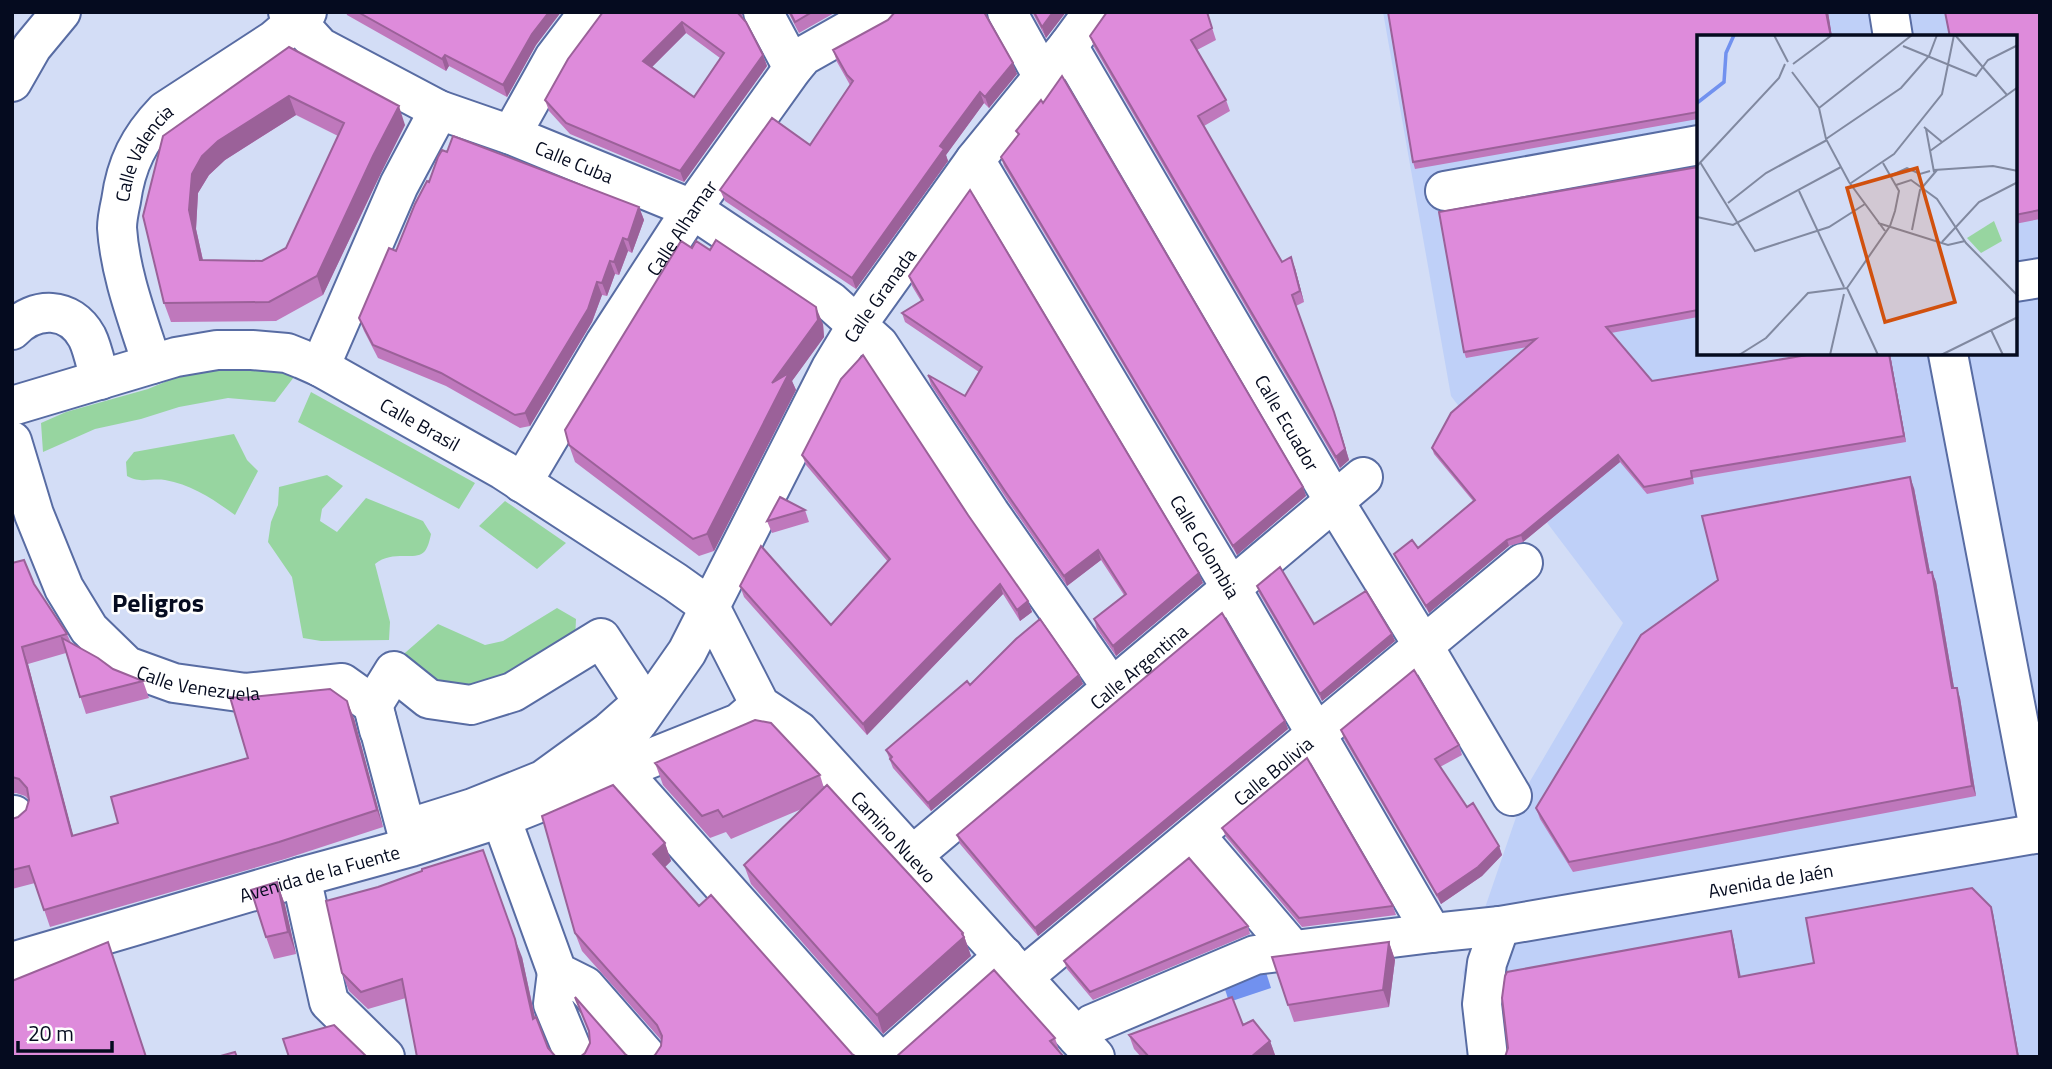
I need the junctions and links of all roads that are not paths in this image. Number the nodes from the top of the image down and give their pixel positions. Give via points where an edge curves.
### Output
1 (61, 12) edge
2 (589, 12) edge
3 (763, 12) edge
4 (881, 12) edge
5 (1007, 12) edge
6 (1093, 12) edge
7 (1889, 12) edge
8 (297, 15) edge
9 (1893, 35) edge
10 (1068, 46) junction
11 (793, 68) junction
12 (1043, 77) junction
13 (12, 82) edge
14 (439, 110) junction
15 (511, 135) junction
16 (1697, 145) edge
17 (975, 160) junction
18 (1445, 191) dead end
19 (692, 209) junction
20 (2040, 278) edge
21 (2017, 282) edge
22 (857, 325) junction
23 (12, 330) edge
24 (1948, 355) edge
25 (152, 364) junction
26 (320, 367) junction
27 (100, 380) junction
28 (12, 406) edge
29 (12, 441) edge
30 (1363, 477) dead end
31 (523, 483) junction
32 (1334, 501) junction
33 (1523, 564) dead end
34 (1231, 588) junction
35 (709, 607) junction
36 (1424, 647) junction
37 (1112, 688) junction
38 (373, 705) junction
39 (760, 705) junction
40 (1317, 736) junction
41 (621, 771) junction
42 (1512, 796) dead end
43 (500, 818) junction
44 (2040, 834) edge
45 (1195, 835) junction
46 (408, 838) junction
47 (913, 855) junction
48 (301, 877) junction
49 (1500, 926) junction
50 (1432, 933) junction
51 (1293, 950) junction
52 (12, 962) edge
53 (1014, 967) junction
54 (557, 972) junction
55 (1087, 1050) edge
56 (385, 1057) edge
57 (575, 1057) edge
58 (647, 1057) edge
59 (874, 1057) edge
60 (890, 1057) edge
61 (1488, 1057) edge

1 - 13 street via 32,47
2 - 15 street via 554,58
3 - 11 street
4 - 11 street, Calle Alhamar via 803,55
5 - 12 street
6 - 10 street, Calle Granada
7 - 9 street
8 - 14 street, Calle Cuba via 320,47
8 - 25 street, Calle Valencia via 274,40 165,111 150,126 130,161 117,226 125,276
10 - 12 street, Calle Granada
10 - 32 street, Calle Ecuador
11 - 19 street, Calle Alhamar
12 - 17 street, Calle Granada
14 - 15 street, Calle Cuba
14 - 26 street via 398,186
15 - 19 street, Calle Cuba
16 - 18 street
17 - 22 street, Calle Granada
17 - 34 street, Calle Colombia
19 - 22 street, Calle Cuba via 830,301
19 - 31 street, Calle Alhamar via 605,343
20 - 21 street
22 - 35 street, Calle Granada
22 - 37 street, Calle Cuba via 879,345
23 - 27 street via 21,321 48,311 70,317 86,337
24 - 44 street
25 - 26 street, Calle Brasil via 217,350 252,350 287,353
25 - 27 street, Calle Brasil
26 - 31 street, Calle Brasil
27 - 28 street, Calle Brasil
29 - 38 street, Calle Venezuela via 34,514 64,588 89,629 127,666 174,683 246,693 342,683
30 - 32 street, Calle Argentina
31 - 35 street, Calle Brasil
32 - 34 street, Calle Argentina
32 - 36 street, Calle Ecuador
33 - 36 street, Calle Bolivia
34 - 37 street, Calle Argentina
34 - 40 street, Calle Colombia
35 - 39 street, Camino Nuevo
35 - 41 street via 687,652 616,750
36 - 40 street, Calle Bolivia
36 - 42 street, Calle Ecuador
37 - 47 street, Calle Argentina
38 - 46 street
38 - 46 street via 394,671 429,699 471,705 513,692 601,638 643,702 543,780
39 - 41 street, Avenida de la Fuente via 739,723
39 - 47 street, Camino Nuevo via 799,731
40 - 45 street, Calle Bolivia
40 - 50 street, Calle Colombia
41 - 43 street, Avenida de la Fuente
41 - 59 street
43 - 46 street, Avenida de la Fuente
43 - 54 street
44 - 49 street, Avenida de Jaén
45 - 51 street
45 - 53 street, Calle Bolivia
46 - 48 street, Avenida de la Fuente
47 - 53 street, Camino Nuevo
48 - 52 street, Avenida de la Fuente
48 - 56 street via 329,1002
49 - 50 street, Avenida de Jaén
49 - 61 street via 1487,963 1482,1004
50 - 51 street, Avenida de Jaén
51 - 55 street, Avenida de Jaén via 1255,955 1093,1024
53 - 55 street, Camino Nuevo
53 - 60 street, Calle Bolivia
54 - 57 street via 553,1003
54 - 58 street via 584,986

